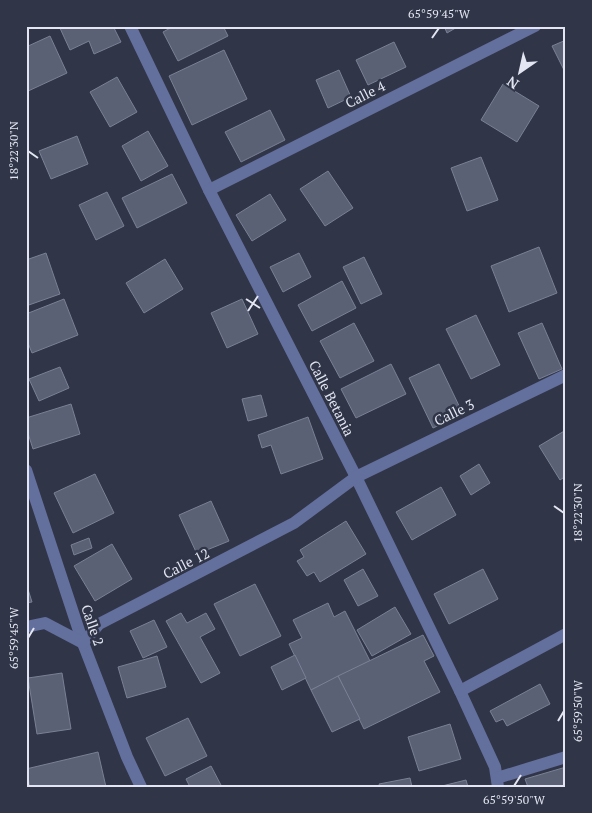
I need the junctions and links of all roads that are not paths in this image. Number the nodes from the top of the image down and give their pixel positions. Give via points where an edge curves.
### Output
1 (130, 26) edge
2 (535, 26) edge
3 (209, 190) junction
4 (566, 375) edge
5 (26, 470) edge
6 (356, 477) junction
7 (26, 627) edge
8 (566, 634) edge
9 (83, 643) junction
10 (460, 691) junction
11 (566, 757) edge
12 (497, 783) edge
13 (141, 787) edge

1 - 3 street, Calle Betania
2 - 3 street, Calle 4
3 - 6 street, Calle Betania
4 - 6 street, Calle 3
5 - 9 street, Calle 2
6 - 9 street, Calle 12 via 294,523 99,624
6 - 10 street, Calle Betania
7 - 9 street via 45,623
8 - 10 street
9 - 13 street, Calle 2
10 - 12 street, Calle Betania via 495,767
11 - 12 street

